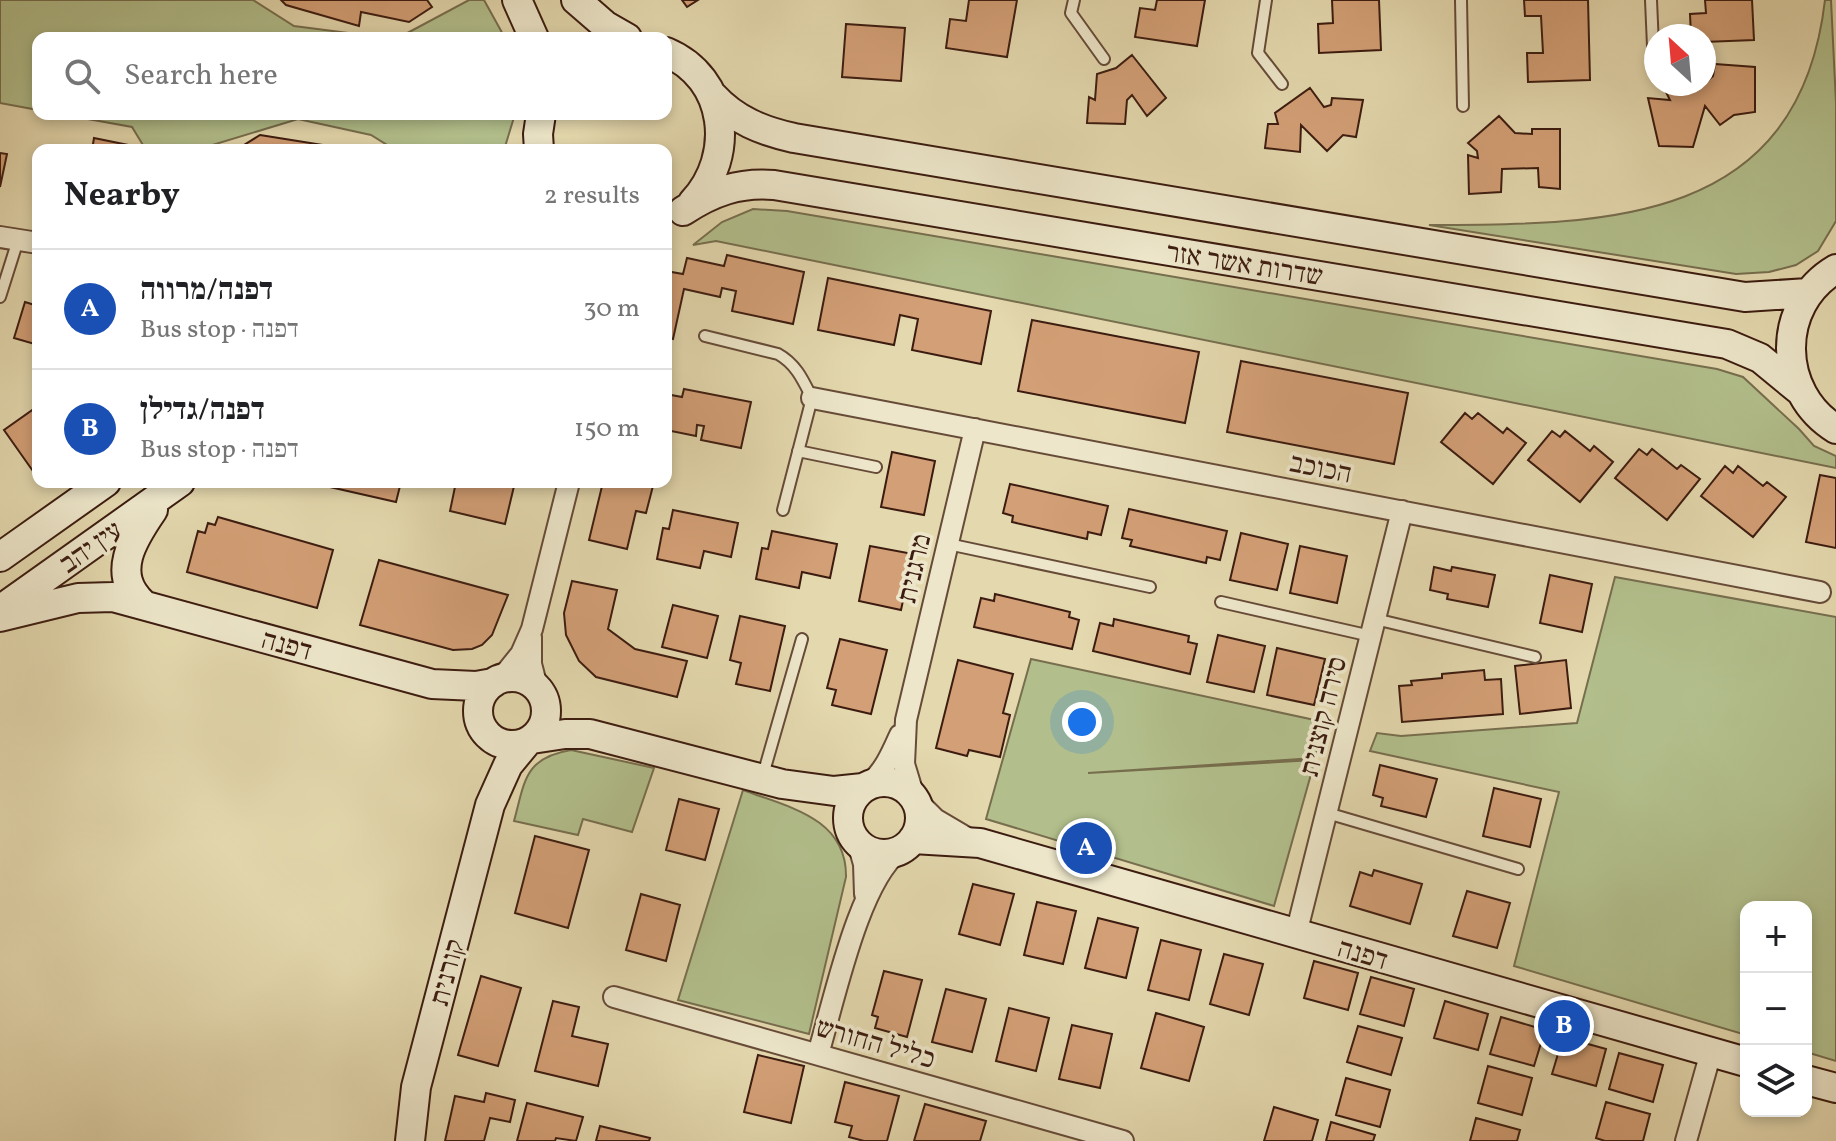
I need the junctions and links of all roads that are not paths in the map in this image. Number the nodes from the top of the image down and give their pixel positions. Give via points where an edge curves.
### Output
1 (517, 0) edge
2 (576, 0) edge
3 (1074, 0) edge
4 (1266, 0) edge
5 (1461, 0) edge
6 (1651, 0) edge
7 (1652, 24) edge
8 (531, 32) edge
9 (618, 32) edge
10 (672, 56) edge
11 (1104, 59) dead end
12 (1282, 84) dead end
13 (713, 96) junction
14 (1463, 106) dead end
15 (674, 215) edge
16 (19, 240) edge
17 (1836, 269) edge
18 (1808, 293) junction
19 (0, 297) edge
20 (705, 336) dead end
21 (1799, 390) junction
22 (812, 398) junction
23 (975, 429) junction
24 (1836, 429) edge
25 (798, 451) junction
26 (876, 467) dead end
27 (98, 488) edge
28 (172, 488) edge
29 (567, 488) edge
30 (783, 510) dead end
31 (1402, 511) junction
32 (948, 544) junction
33 (0, 557) edge
34 (1150, 587) dead end
35 (1820, 592) dead end
36 (1221, 602) dead end
37 (143, 604) junction
38 (0, 610) edge
39 (0, 617) edge
40 (1373, 627) junction
41 (532, 629) junction
42 (802, 639) dead end
43 (1535, 657) dead end
44 (497, 681) junction
45 (432, 684) junction
46 (540, 692) junction
47 (906, 720) junction
48 (481, 724) junction
49 (596, 736) junction
50 (530, 740) junction
51 (768, 781) junction
52 (866, 786) junction
53 (916, 799) junction
54 (490, 805) junction
55 (1327, 813) junction
56 (854, 836) junction
57 (980, 843) junction
58 (907, 845) junction
59 (1518, 869) dead end
60 (864, 900) junction
61 (1296, 934) junction
62 (614, 997) dead end
63 (1711, 1052) junction
64 (818, 1054) junction
65 (1740, 1060) edge
66 (1812, 1082) edge
67 (1836, 1088) edge
68 (410, 1141) edge
69 (1123, 1141) edge
70 (1686, 1141) edge

1 - 8 street
2 - 9 street
3 - 11 lane via 1071,13
4 - 12 lane via 1258,53
5 - 14 lane
6 - 7 lane
10 - 13 street, שדרות אשר אזר via 696,72
13 - 15 street via 721,124 720,152 704,191
13 - 18 street, שדרות אשר אזר via 745,122 794,138 1745,297
15 - 21 street, שדרות אשר אזר via 735,186 774,185 1727,344 1760,358
16 - 19 lane
17 - 18 street
18 - 21 street via 1795,318 1790,347
20 - 22 lane via 778,354 798,372
21 - 24 street, שדרות אשר אזר via 1817,415
22 - 23 street, הכוכב
22 - 25 lane
23 - 31 street, הכוכב
23 - 32 street, מרגנית
25 - 26 lane
25 - 30 lane
27 - 33 street, עין יהב
28 - 37 street via 128,552 129,585
28 - 38 street, עין יהב
29 - 41 street
31 - 35 street, הכוכב
31 - 40 street, סירה קוצנית
32 - 34 lane
32 - 47 street, מרגנית
36 - 40 lane
37 - 39 street, דפנה via 89,596
37 - 45 street, דפנה
40 - 43 lane
40 - 55 street, סירה קוצנית
41 - 44 street via 521,654
41 - 46 street via 530,659
42 - 51 lane
44 - 45 street, דפנה via 476,686
44 - 46 street via 518,678
44 - 48 street via 480,700
45 - 48 street, דפנה via 459,700
46 - 49 street via 569,722
46 - 50 street via 545,722
47 - 52 street, מרגנית via 889,760
47 - 53 street, מרגנית via 904,764
48 - 50 street via 501,743
48 - 54 street, קורנית
49 - 50 street via 572,733
49 - 51 street
50 - 54 street, קורנית via 508,765
51 - 52 street via 834,791
51 - 56 street via 818,802
52 - 53 street via 896,783
52 - 56 street via 850,806
53 - 57 street, דפנה via 947,828
53 - 58 street via 921,818
54 - 68 street, קורנית via 416,1087
55 - 59 lane
55 - 61 street, סירה קוצנית
56 - 58 street via 878,854
56 - 60 street via 865,870
57 - 58 street, דפנה
57 - 61 street, דפנה
58 - 60 street via 883,867
60 - 64 street
61 - 63 street, דפנה
62 - 64 street, כליל החורש
63 - 65 street, דפנה
63 - 70 street
64 - 69 street, כליל החורש
66 - 67 street

